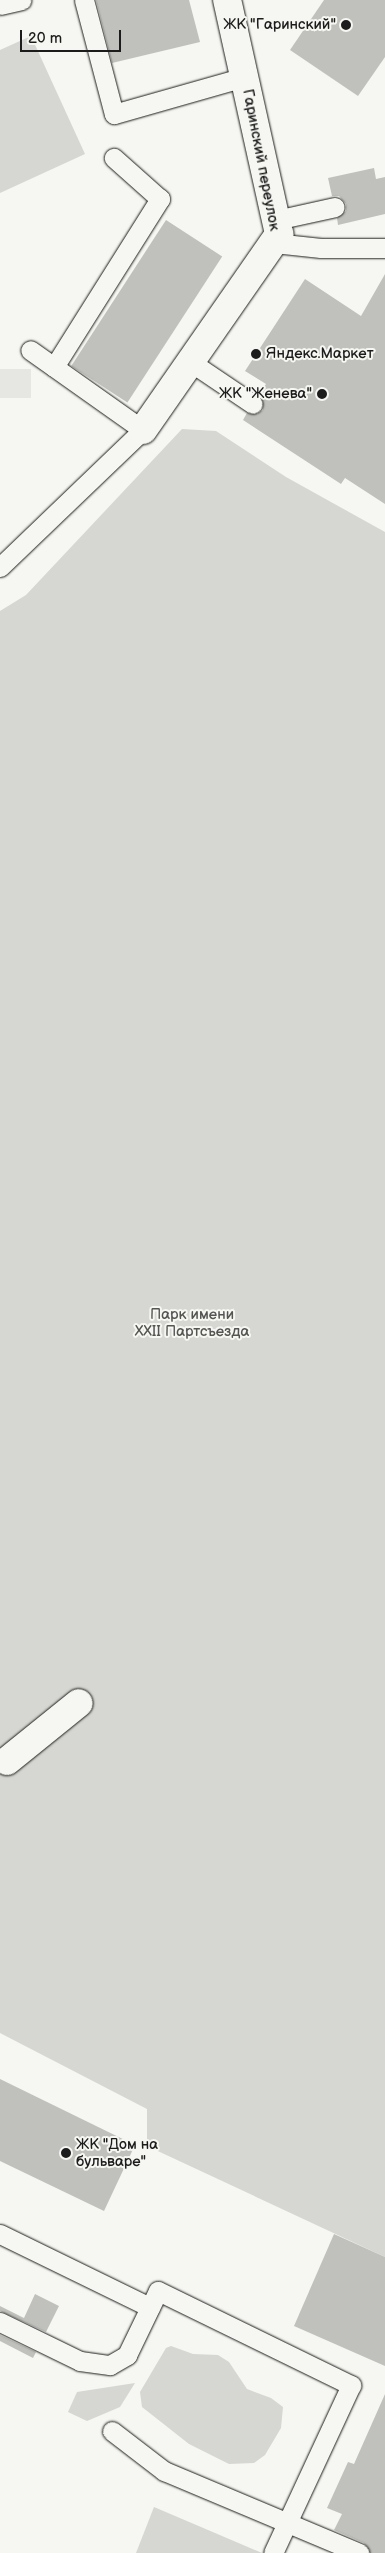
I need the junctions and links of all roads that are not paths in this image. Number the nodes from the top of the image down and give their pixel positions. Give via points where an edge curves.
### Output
1 (21, 0) edge
2 (84, 0) edge
3 (227, 0) edge
4 (0, 5) edge
5 (244, 77) junction
6 (114, 158) dead end
7 (335, 207) dead end
8 (275, 231) junction
9 (385, 248) edge
10 (30, 350) dead end
11 (192, 363) junction
12 (54, 367) junction
13 (253, 404) dead end
14 (143, 430) junction
15 (0, 568) edge
16 (79, 1703) dead end
17 (6, 1761) dead end
18 (0, 2234) edge
19 (150, 2307) junction
20 (0, 2322) edge
21 (112, 2431) dead end
22 (288, 2521) junction
23 (273, 2553) edge
24 (359, 2553) edge

1 - 4 lane
2 - 5 lane via 114,114
3 - 5 street, Гаринский переулок
5 - 8 street, Гаринский переулок
6 - 12 lane via 160,199
7 - 8 lane
8 - 9 lane via 321,248
8 - 11 street, Гаринский переулок
10 - 12 lane
11 - 13 lane
11 - 14 street, Гаринский переулок
12 - 14 lane
14 - 15 lane
16 - 17 street
18 - 19 lane
19 - 20 lane via 127,2355 110,2365 80,2361
19 - 22 lane via 158,2291 351,2384
21 - 22 lane via 164,2471
22 - 23 lane
22 - 24 lane

